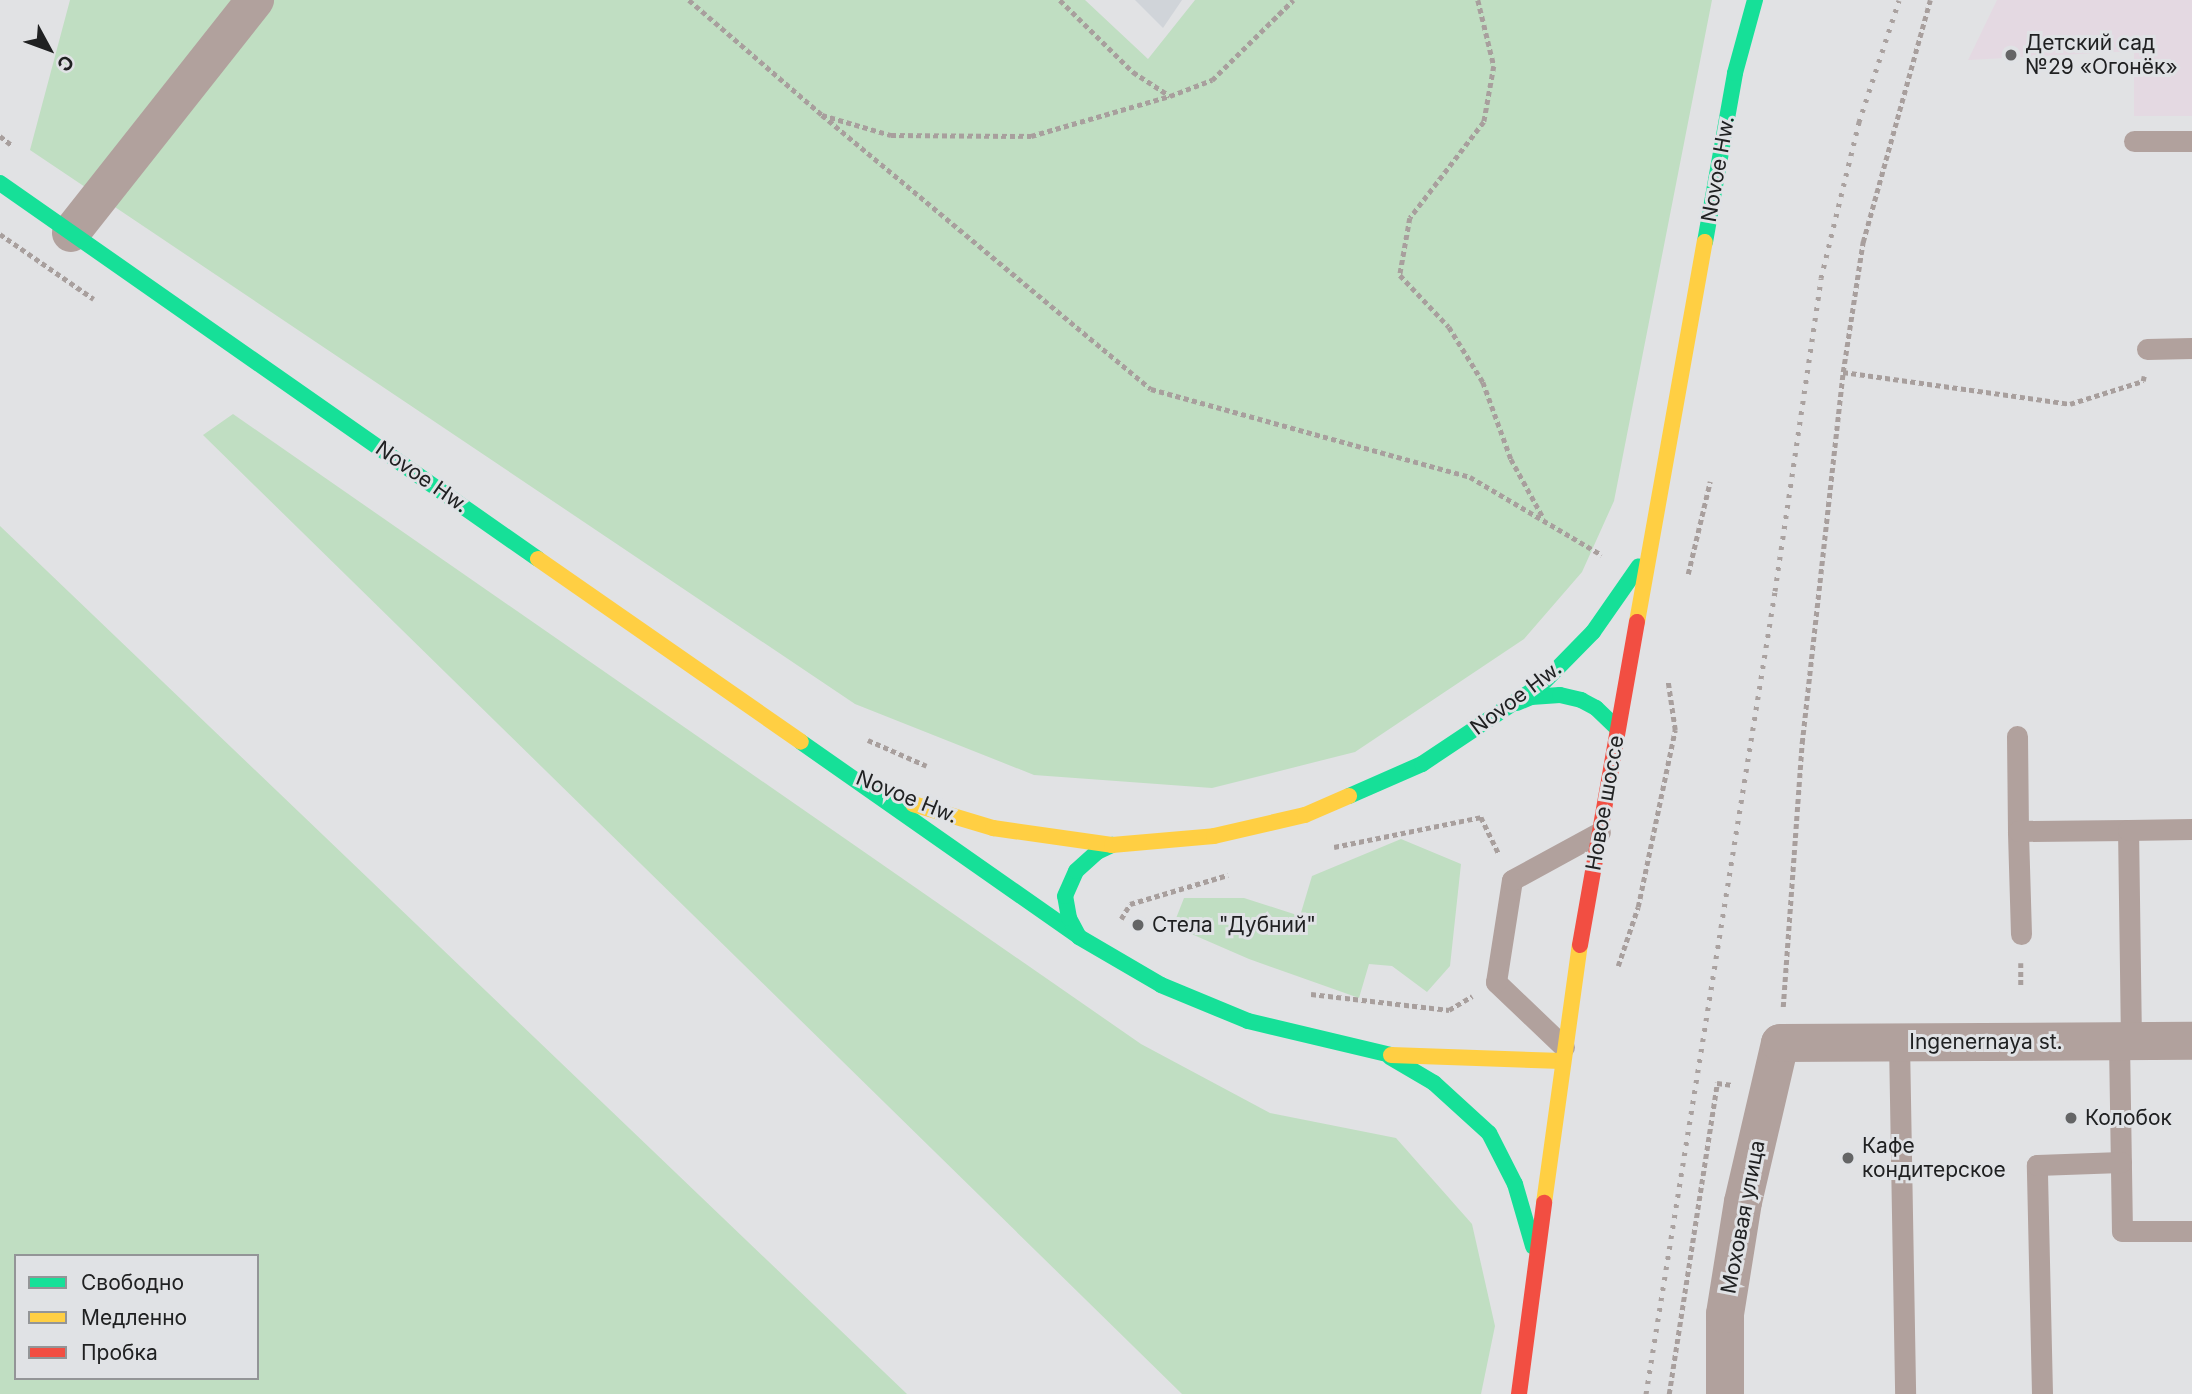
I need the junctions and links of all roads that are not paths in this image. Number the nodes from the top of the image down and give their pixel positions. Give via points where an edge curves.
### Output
1 (255, 0) edge
2 (1755, 0) edge
3 (2134, 141) dead end
4 (2192, 141) edge
5 (0, 183) edge
6 (71, 233) junction
7 (2192, 348) edge
8 (2147, 349) road end
9 (1649, 545) junction
10 (1508, 708) junction
11 (1618, 729) junction
12 (2017, 736) dead end
13 (844, 771) junction
14 (2192, 829) edge
15 (2128, 830) junction
16 (2018, 831) junction
17 (1600, 832) junction
18 (1112, 845) junction
19 (2021, 934) dead end
20 (1079, 937) junction
21 (2192, 1041) edge
22 (1899, 1042) junction
23 (2125, 1042) junction
24 (1780, 1043) joint
25 (1563, 1054) junction
26 (1385, 1055) junction
27 (2121, 1162) junction
28 (2192, 1231) edge
29 (1538, 1261) junction
30 (1519, 1394) edge
31 (1725, 1394) edge
32 (1905, 1394) edge
33 (2042, 1394) edge

1 - 6 street
2 - 9 main road, Novoe Hw. via 1735,73
3 - 4 lane
5 - 6 main road, Novoe Hw.
6 - 13 main road, Novoe Hw.
7 - 8 lane
9 - 10 main road, Novoe Hw. via 1620,597 1593,632 1542,684
9 - 11 main road, Новое шоссе
10 - 11 main road via 1531,697 1560,695 1597,708
10 - 18 main road, Novoe Hw. via 1422,764 1305,815 1214,836
11 - 17 main road, Новое шоссе
12 - 16 lane
13 - 18 main road, Novoe Hw. via 948,817
13 - 20 main road, Novoe Hw.
14 - 15 lane
15 - 16 lane
15 - 23 lane
16 - 19 lane
17 - 25 main road, Новое шоссе
17 - 25 lane via 1511,880 1496,982
18 - 20 main road via 1076,871 1065,896
20 - 26 main road, Novoe Hw. via 1161,985 1248,1021
21 - 23 street, Ingenernaya st.
22 - 23 street, Ingenernaya st.
22 - 24 street, Ingenernaya st.
22 - 32 lane
23 - 27 lane
24 - 31 street, Моховая улица via 1743,1202 1725,1314
25 - 26 main road, Novoe Hw.
25 - 29 main road, Новое шоссе
26 - 29 main road, Novoe Hw. via 1434,1083 1489,1133 1516,1184
27 - 28 lane via 2122,1231
27 - 33 lane via 2037,1165
29 - 30 main road, Новое шоссе

